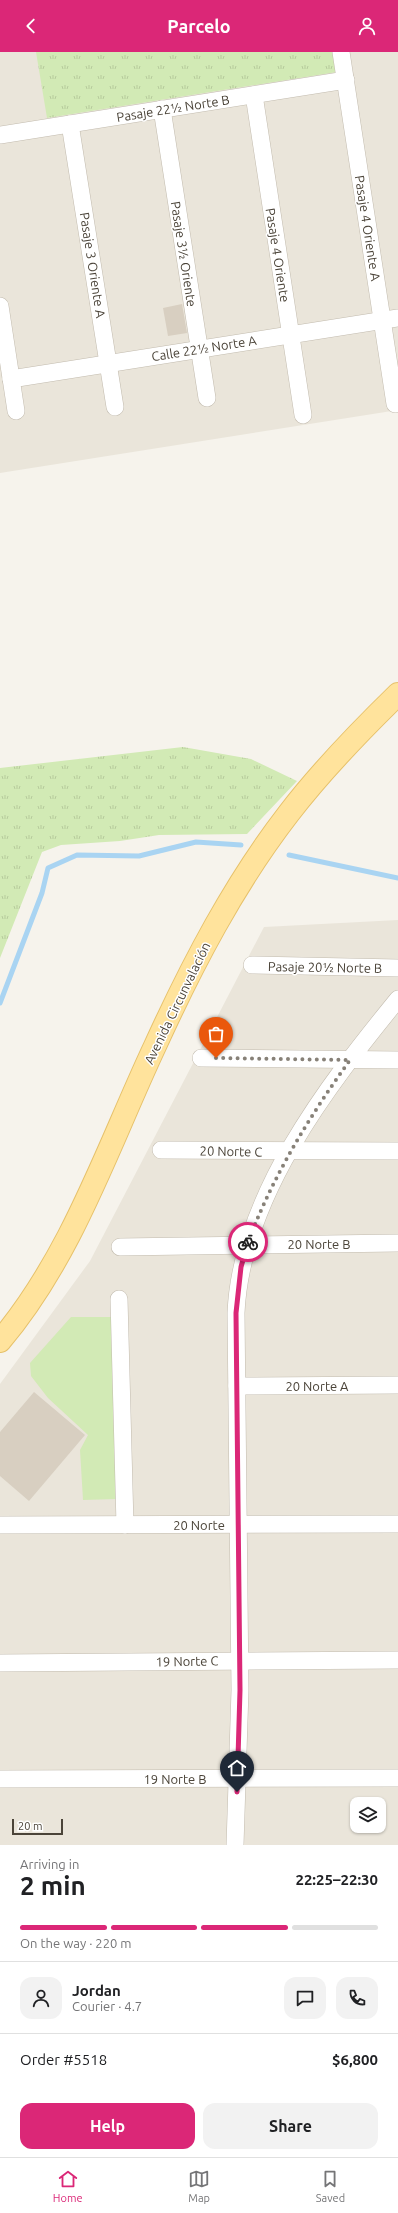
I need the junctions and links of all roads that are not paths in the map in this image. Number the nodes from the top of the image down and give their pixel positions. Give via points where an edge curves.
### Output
1 (341, 52) edge
2 (346, 80) junction
3 (254, 95) junction
4 (162, 109) junction
5 (70, 124) junction
6 (0, 135) edge
7 (0, 306) edge
8 (390, 319) edge
9 (290, 335) junction
10 (199, 349) junction
11 (108, 363) junction
12 (11, 378) junction
13 (207, 398) dead end
14 (395, 404) dead end
15 (115, 407) dead end
16 (16, 411) dead end
17 (303, 415) dead end
18 (398, 694) edge
19 (252, 965) dead end
20 (398, 968) edge
21 (398, 999) edge
22 (202, 1058) dead end
23 (350, 1060) junction
24 (398, 1060) edge
25 (161, 1150) dead end
26 (290, 1152) junction
27 (398, 1152) edge
28 (398, 1243) edge
29 (247, 1244) junction
30 (120, 1246) dead end
31 (119, 1299) dead end
32 (0, 1341) edge
33 (398, 1385) edge
34 (237, 1386) junction
35 (237, 1524) junction
36 (398, 1524) edge
37 (0, 1525) edge
38 (125, 1525) junction
39 (239, 1660) junction
40 (398, 1660) edge
41 (0, 1663) edge
42 (238, 1778) junction
43 (398, 1778) edge
44 (0, 1779) edge
45 (235, 1845) edge

1 - 2 street, Pasaje 4 Oriente A
2 - 3 street, Pasaje 22½ Norte B
2 - 8 street, Pasaje 4 Oriente A
3 - 4 street, Pasaje 22½ Norte B
3 - 9 street, Pasaje 4 Oriente
4 - 5 street, Pasaje 22½ Norte B
4 - 10 street, Pasaje 3½ Oriente
5 - 6 street, Pasaje 22½ Norte B
5 - 11 street, Pasaje 3 Oriente A
7 - 12 street
8 - 9 street, Calle 22½ Norte A
8 - 14 street, Pasaje 4 Oriente A
9 - 10 street, Calle 22½ Norte A
9 - 17 street, Pasaje 4 Oriente
10 - 11 street, Calle 22½ Norte A
10 - 13 street, Pasaje 3½ Oriente
11 - 12 street, Calle 22½ Norte A
11 - 15 street, Pasaje 3 Oriente A
12 - 16 street
18 - 32 main road, Avenida Circunvalación via 342,749 315,781 289,812 243,878 180,992 61,1250 37,1291
19 - 20 street, Pasaje 20½ Norte B
21 - 23 street
22 - 23 street
23 - 24 street
23 - 26 street via 310,1117
25 - 26 street, 20 Norte C
26 - 27 street, 20 Norte C
26 - 29 street
28 - 29 street, 20 Norte B
29 - 30 street, 20 Norte B
29 - 34 street via 237,1290
31 - 38 street
33 - 34 street, 20 Norte A
34 - 35 street
35 - 36 street, 20 Norte
35 - 38 street, 20 Norte
35 - 39 street
37 - 38 street, 20 Norte
39 - 40 street, 19 Norte C
39 - 41 street, 19 Norte C
39 - 42 street
42 - 43 street, 19 Norte B
42 - 44 street, 19 Norte B
42 - 45 street

